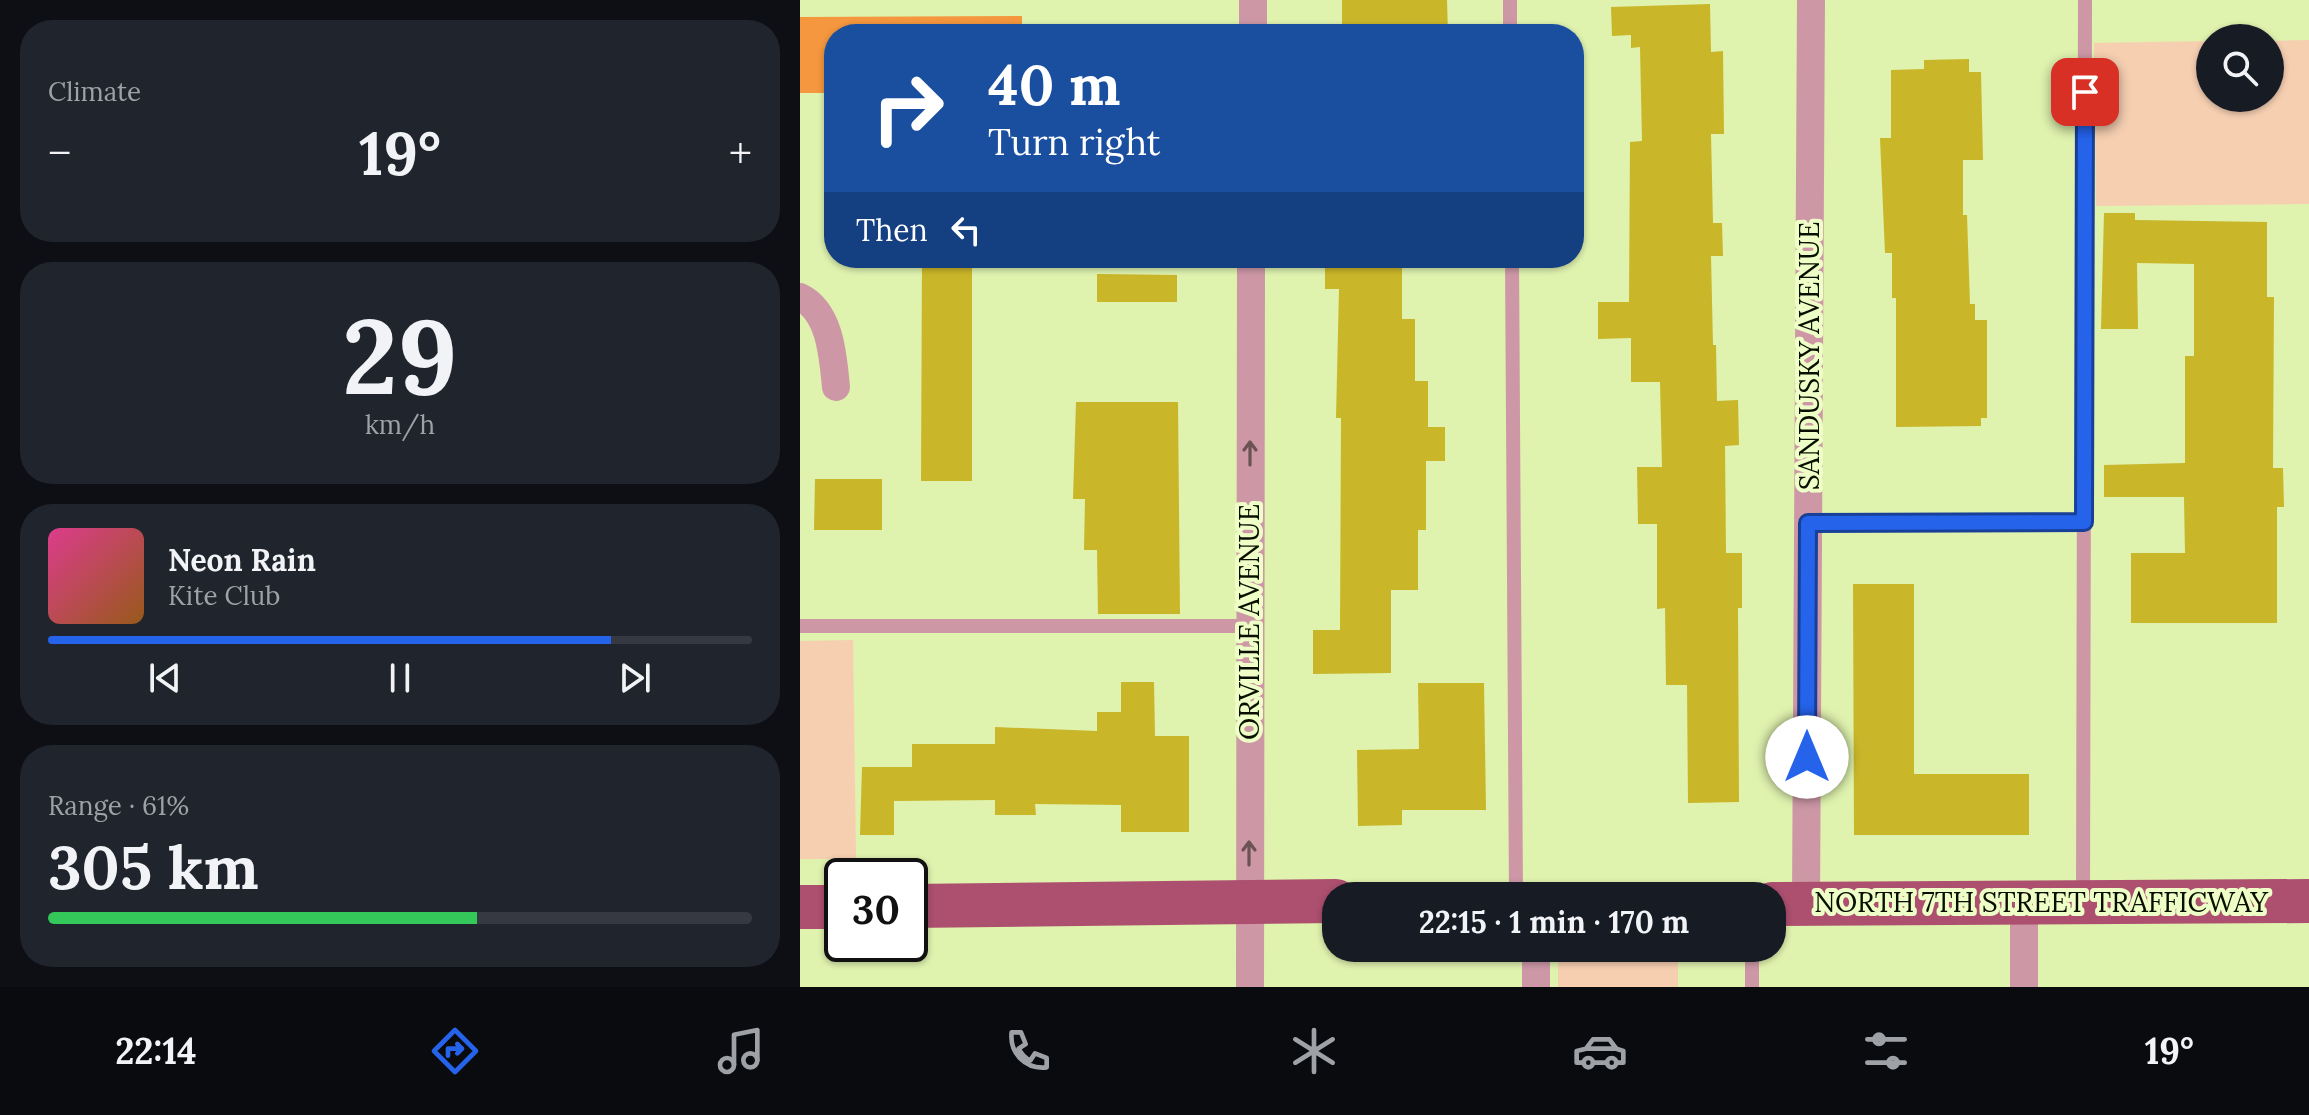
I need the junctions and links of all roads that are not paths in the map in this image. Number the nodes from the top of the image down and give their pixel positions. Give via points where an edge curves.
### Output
1 (1253, 0) edge
2 (1510, 0) edge
3 (1811, 0) edge
4 (2085, 0) edge
5 (1253, 24) edge
6 (1510, 24) edge
7 (1251, 268) edge
8 (1512, 268) edge
9 (800, 297) edge
10 (836, 387) dead end
11 (2084, 522) junction
12 (1808, 523) junction
13 (800, 626) edge
14 (1249, 626) junction
15 (1516, 882) edge
16 (1249, 901) junction
17 (1322, 901) edge
18 (2083, 901) junction
19 (2309, 901) edge
20 (2024, 902) junction
21 (1789, 904) edge
22 (928, 906) edge
23 (800, 907) edge
24 (824, 907) edge
25 (1536, 962) edge
26 (1752, 962) edge
27 (1250, 987) edge
28 (1536, 987) edge
29 (1752, 987) edge
30 (2024, 987) edge

1 - 5 street
2 - 6 lane
3 - 12 street, SANDUSKY AVENUE
4 - 11 lane
14 -> 7 street, ORVILLE AVENUE
8 - 15 lane
9 - 10 street via 822,322 831,344
11 - 12 lane
11 - 18 lane
12 - 21 street, SANDUSKY AVENUE
13 - 14 lane
16 -> 14 street, ORVILLE AVENUE
16 - 17 main road
16 - 22 main road
16 - 27 street, ORVILLE AVENUE
18 - 19 main road, NORTH 7TH STREET TRAFFICWAY
18 - 20 main road, NORTH 7TH STREET TRAFFICWAY
20 - 21 main road, NORTH 7TH STREET TRAFFICWAY
20 - 30 street
23 - 24 main road
25 - 28 street
26 - 29 lane

